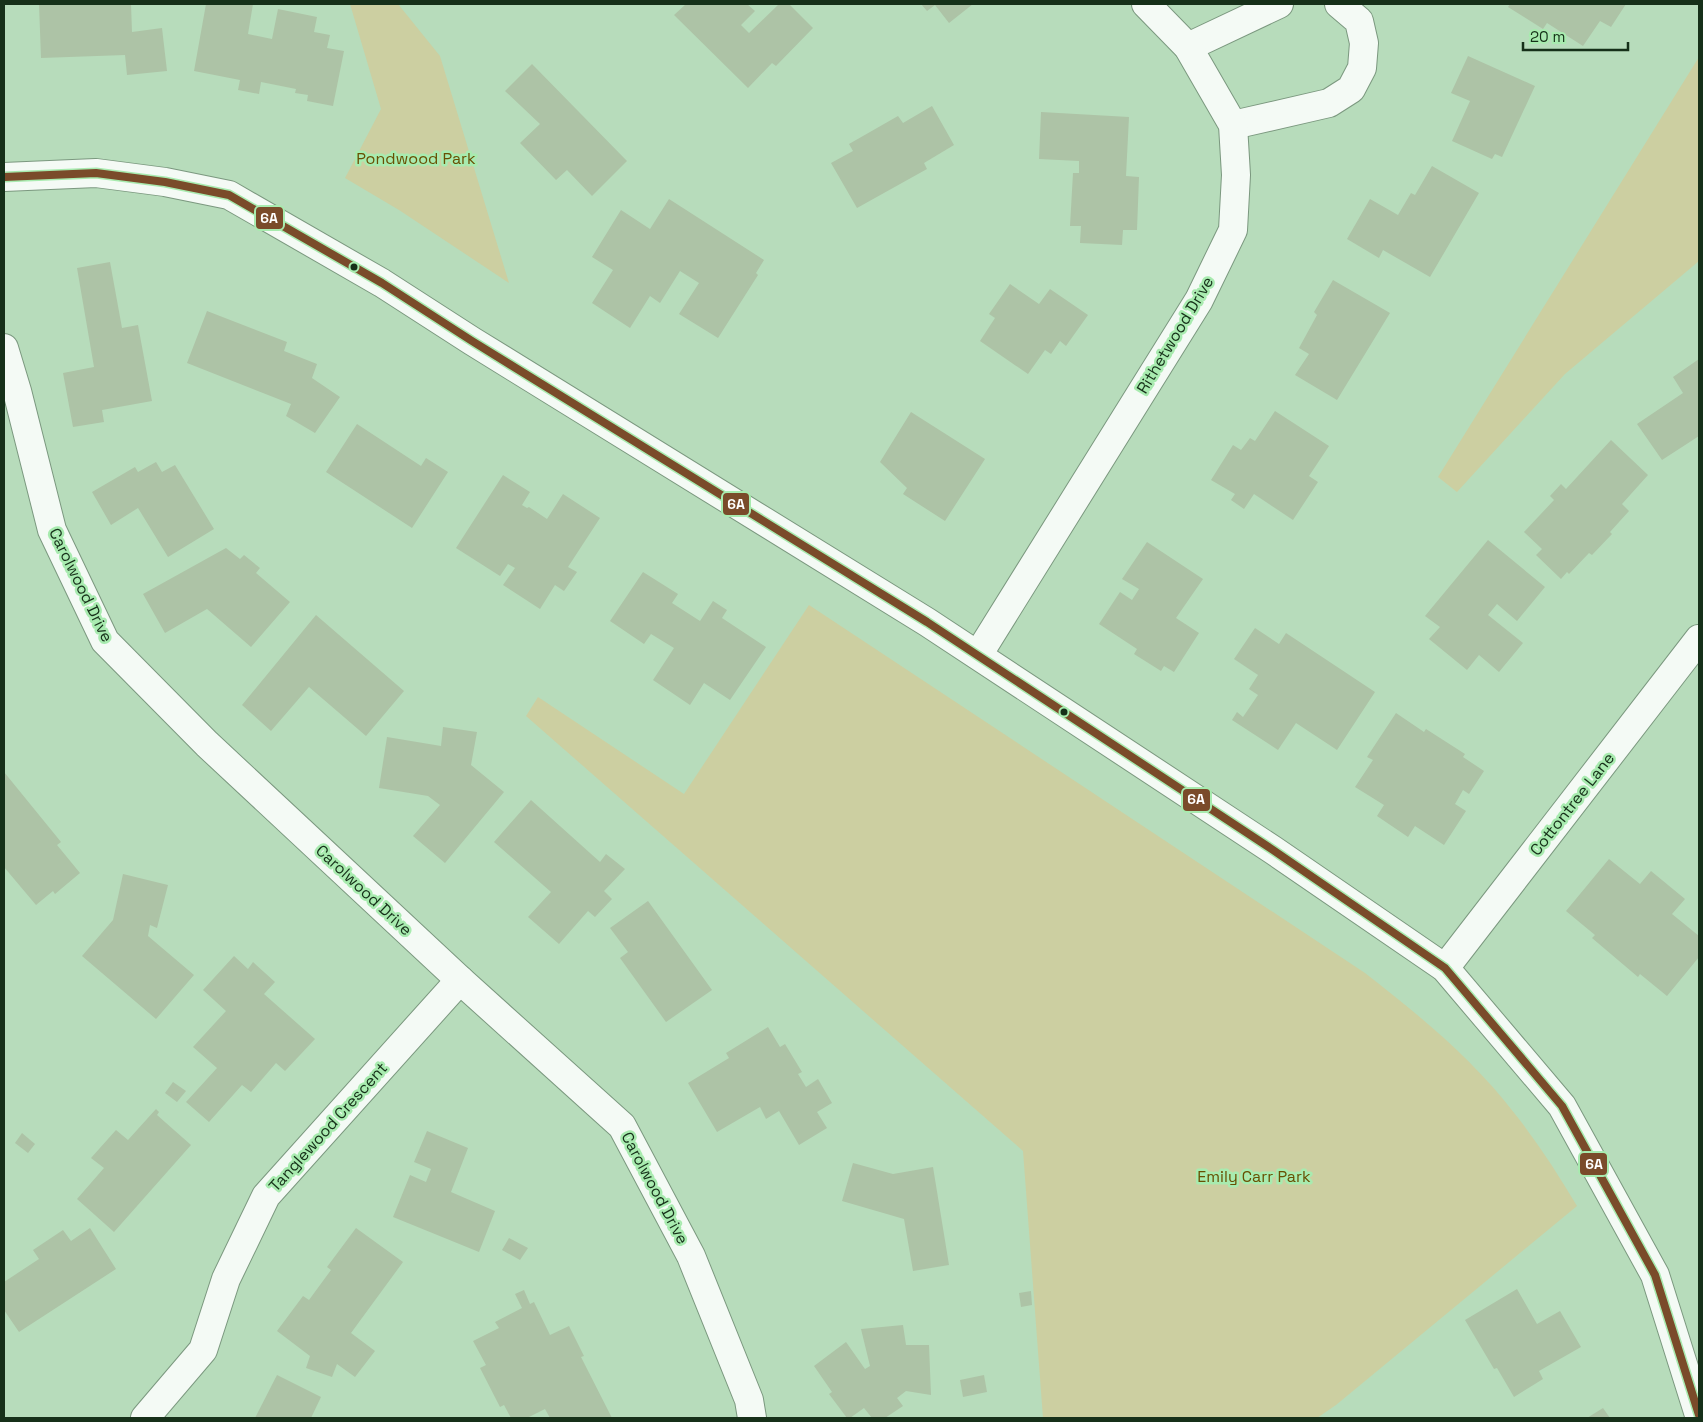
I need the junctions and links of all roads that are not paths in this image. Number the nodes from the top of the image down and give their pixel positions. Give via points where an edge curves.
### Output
1 (1146, 4) edge
2 (1279, 4) edge
3 (1340, 4) edge
4 (1188, 47) junction
5 (1233, 125) junction
6 (4, 177) edge
7 (4, 348) edge
8 (1699, 639) edge
9 (978, 655) junction
10 (1445, 968) junction
11 (460, 980) junction
12 (1699, 1415) edge
13 (146, 1418) edge
14 (752, 1418) edge

1 - 4 street, Rithetwood Drive
2 - 4 street
3 - 5 street via 1358,21 1364,43 1362,68 1351,89 1329,103
4 - 5 street, Rithetwood Drive
5 - 9 street, Rithetwood Drive via 1236,175 1233,230 1199,300
6 - 9 street via 96,174 164,182 229,195 382,283
7 - 11 street, Carolwood Drive via 52,530 105,641 207,744
8 - 10 street, Cottontree Lane
9 - 10 street
10 - 12 street via 1562,1106 1655,1275
11 - 13 street, Tanglewood Crescent via 266,1196 226,1280 203,1350
11 - 14 street, Carolwood Drive via 622,1126 691,1256 749,1400

